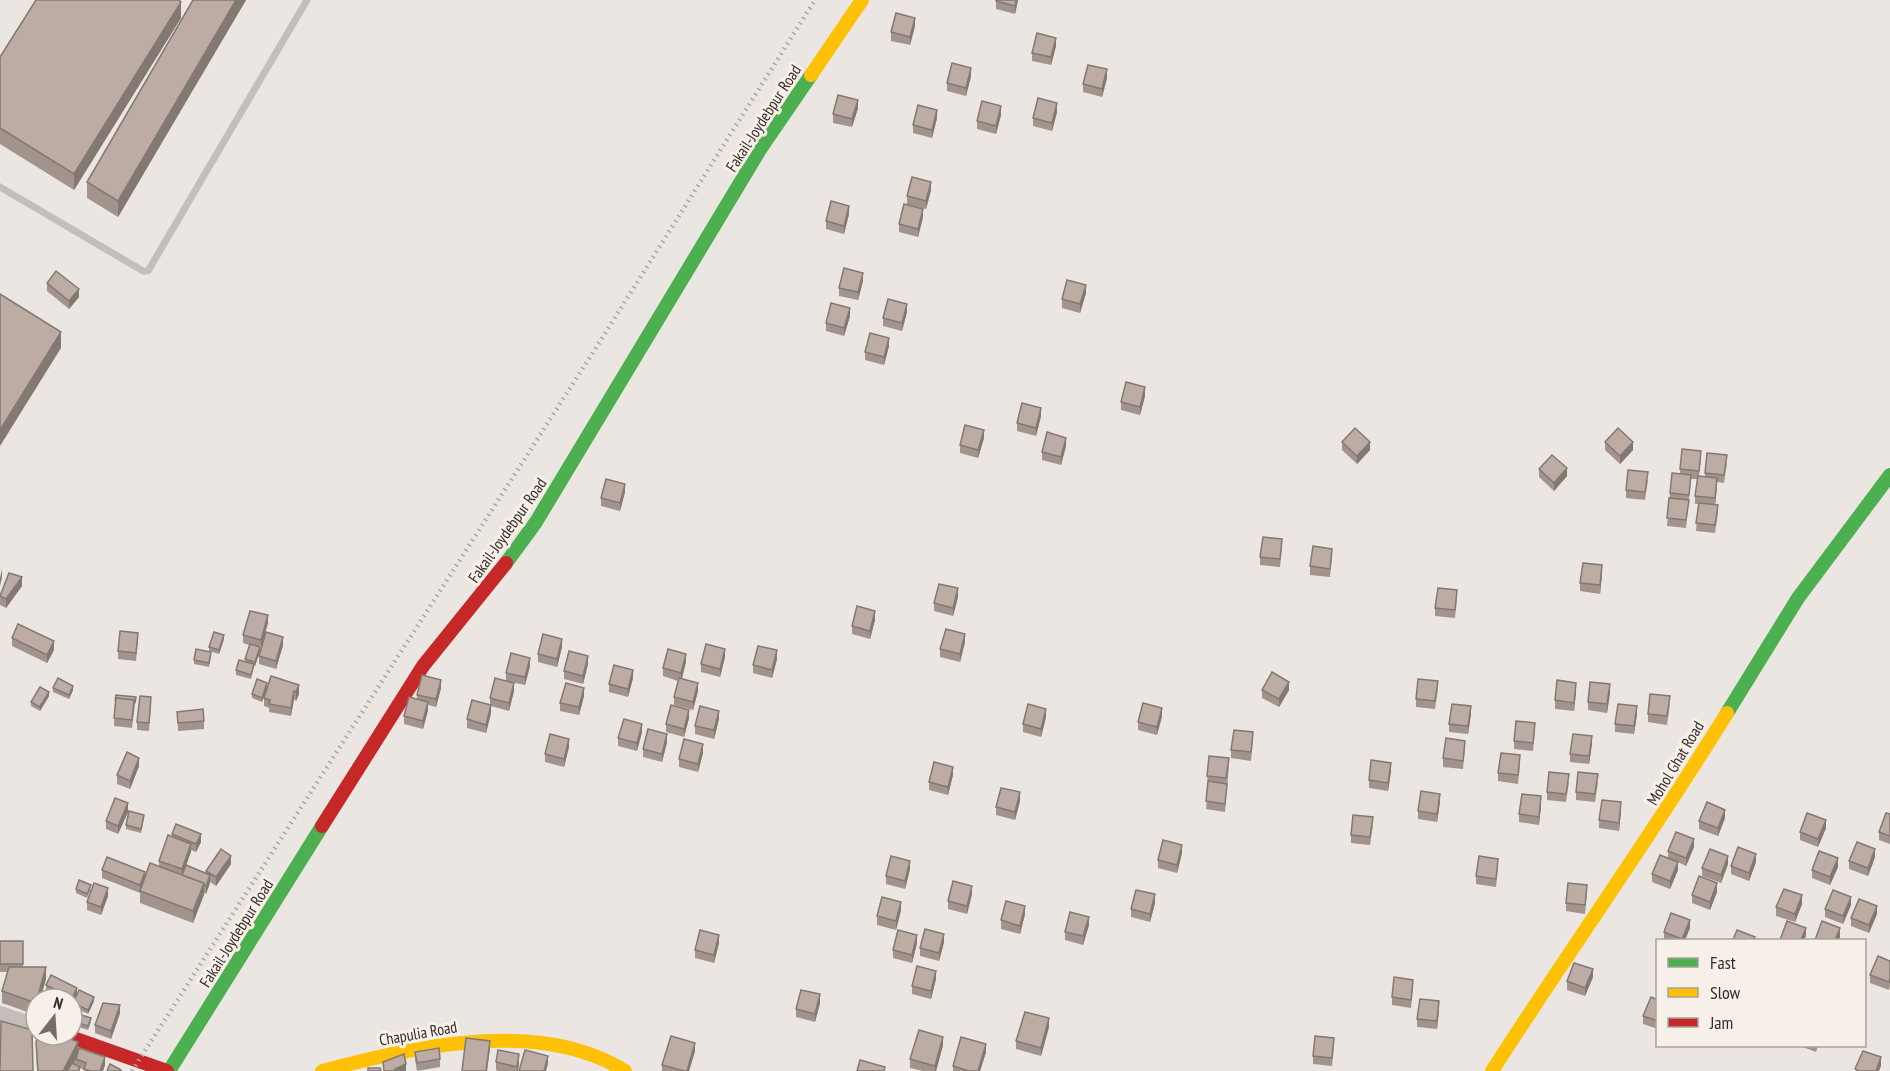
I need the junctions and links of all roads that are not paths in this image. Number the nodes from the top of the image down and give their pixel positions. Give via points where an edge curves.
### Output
1 (307, 0) edge
2 (862, 0) edge
3 (0, 187) edge
4 (1890, 476) edge
5 (0, 1012) edge
6 (24, 1021) edge
7 (84, 1042) edge
8 (168, 1071) edge
9 (322, 1071) edge
10 (625, 1071) edge
11 (1492, 1071) edge

1 - 3 lane via 148,271
2 - 8 street, Fakail-Joydebpur Road via 761,148 536,522 494,581 423,666
4 - 11 street, Mohol Ghat Road via 1798,598 1668,808 1566,955
5 - 6 street
7 - 8 street
9 - 10 street, Chapulia Road via 442,1042 490,1040 548,1045 586,1054

